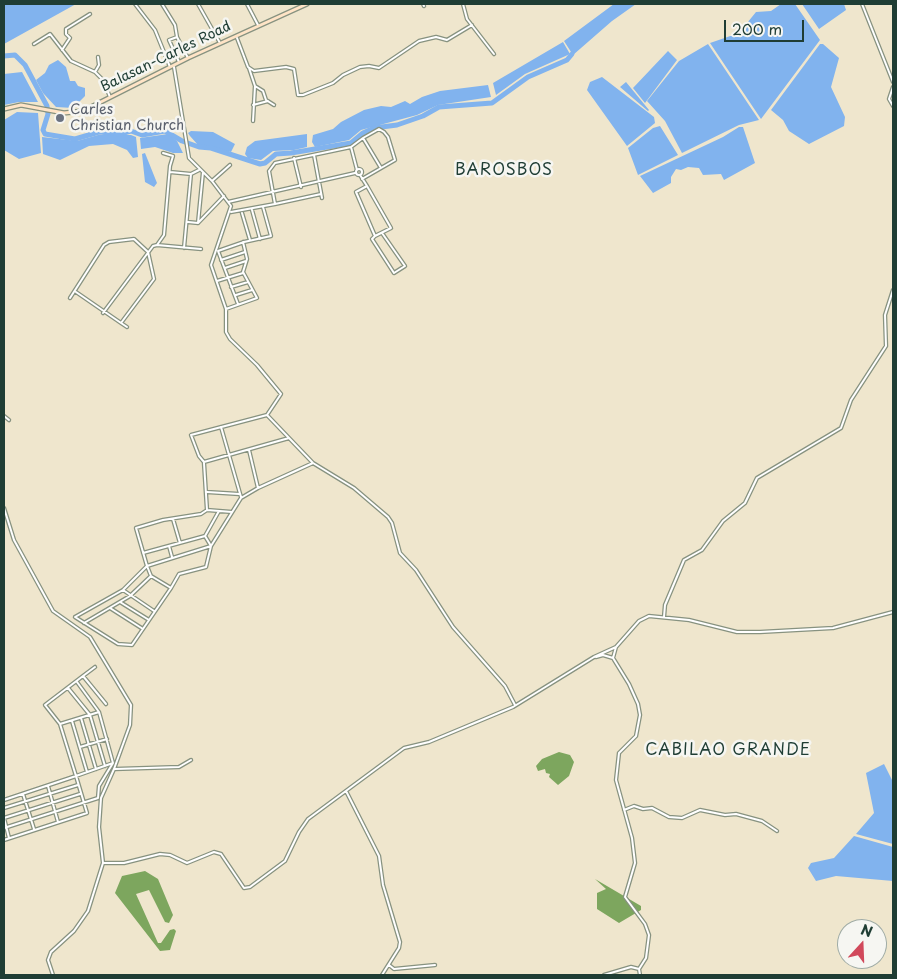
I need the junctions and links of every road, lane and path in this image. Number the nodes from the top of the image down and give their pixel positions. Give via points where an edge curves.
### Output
1 (135, 4) edge
2 (162, 4) edge
3 (198, 4) edge
4 (247, 4) edge
5 (307, 4) edge
6 (463, 4) edge
7 (862, 4) edge
8 (90, 14) dead end
9 (472, 25) junction
10 (258, 26) junction
11 (236, 35) junction
12 (177, 37) junction
13 (220, 42) junction
14 (34, 44) dead end
15 (62, 50) junction
16 (494, 54) dead end
17 (98, 57) dead end
18 (188, 58) junction
19 (179, 62) junction
20 (172, 66) junction
21 (248, 67) junction
22 (95, 72) junction
23 (893, 82) edge
24 (255, 86) junction
25 (893, 87) edge
26 (110, 97) junction
27 (268, 101) junction
28 (253, 104) junction
29 (274, 105) dead end
30 (893, 106) edge
31 (4, 109) edge
32 (253, 121) dead end
33 (363, 138) junction
34 (351, 147) junction
35 (163, 153) dead end
36 (314, 155) junction
37 (294, 158) junction
38 (230, 165) dead end
39 (381, 168) junction
40 (201, 171) junction
41 (356, 171) junction
42 (170, 172) junction
43 (191, 174) junction
44 (360, 175) junction
45 (362, 180) junction
46 (212, 181) junction
47 (319, 183) junction
48 (301, 186) junction
49 (367, 186) junction
50 (273, 193) junction
51 (321, 194) junction
52 (224, 196) junction
53 (322, 198) dead end
54 (228, 202) junction
55 (275, 204) junction
56 (263, 207) junction
57 (252, 209) junction
58 (230, 213) junction
59 (242, 213) dead end
60 (187, 222) junction
61 (198, 223) junction
62 (382, 233) junction
63 (375, 236) junction
64 (260, 239) junction
65 (250, 240) junction
66 (243, 242) junction
67 (157, 245) junction
68 (184, 248) junction
69 (201, 249) dead end
70 (148, 252) junction
71 (245, 252) junction
72 (222, 260) junction
73 (246, 261) junction
74 (224, 268) junction
75 (243, 272) junction
76 (228, 277) junction
77 (216, 282) junction
78 (248, 282) junction
79 (231, 287) junction
80 (252, 290) junction
81 (893, 290) edge
82 (75, 292) junction
83 (234, 295) junction
84 (70, 298) dead end
85 (238, 304) junction
86 (226, 309) junction
87 (103, 312) junction
88 (121, 323) junction
89 (127, 327) dead end
90 (267, 415) junction
91 (4, 416) edge
92 (9, 420) dead end
93 (221, 427) junction
94 (289, 438) junction
95 (248, 450) junction
96 (229, 455) junction
97 (204, 462) junction
98 (313, 463) junction
99 (258, 488) junction
100 (206, 492) junction
101 (240, 494) junction
102 (241, 498) junction
103 (4, 508) edge
104 (207, 510) junction
105 (219, 511) junction
106 (232, 512) junction
107 (173, 519) junction
108 (205, 536) junction
109 (180, 543) junction
110 (169, 546) junction
111 (211, 546) junction
112 (143, 553) junction
113 (172, 557) junction
114 (148, 566) junction
115 (151, 576) junction
116 (170, 588) junction
117 (123, 590) junction
118 (130, 596) junction
119 (120, 602) junction
120 (110, 608) junction
121 (155, 612) junction
122 (893, 612) edge
123 (75, 617) junction
124 (664, 617) junction
125 (150, 620) junction
126 (68, 621) junction
127 (84, 623) junction
128 (144, 629) junction
129 (616, 648) junction
130 (594, 657) junction
131 (613, 658) junction
132 (95, 667) dead end
133 (83, 676) junction
134 (76, 681) junction
135 (68, 687) junction
136 (106, 704) dead end
137 (515, 705) junction
138 (99, 712) junction
139 (90, 715) junction
140 (81, 718) junction
141 (72, 721) junction
142 (60, 724) junction
143 (107, 739) junction
144 (98, 742) junction
145 (89, 744) junction
146 (80, 747) junction
147 (191, 760) dead end
148 (113, 763) junction
149 (105, 766) junction
150 (96, 769) junction
151 (114, 769) junction
152 (87, 772) junction
153 (76, 776) junction
154 (79, 785) junction
155 (48, 786) junction
156 (346, 790) junction
157 (50, 793) junction
158 (23, 794) junction
159 (81, 794) junction
160 (99, 798) junction
161 (4, 800) edge
162 (25, 801) junction
163 (53, 802) junction
164 (84, 802) junction
165 (4, 808) edge
166 (28, 810) junction
167 (624, 810) junction
168 (55, 812) junction
169 (4, 818) edge
170 (32, 820) junction
171 (58, 823) junction
172 (5, 828) edge
173 (35, 830) junction
174 (777, 831) dead end
175 (9, 838) junction
176 (4, 840) edge
177 (102, 863) junction
178 (389, 965) junction
179 (435, 965) dead end
180 (639, 969) junction
181 (52, 975) edge
182 (382, 975) edge
183 (604, 975) edge
184 (640, 975) edge

1 - 20 street via 155,30
2 - 12 street via 175,25
3 - 13 street
4 - 10 street
5 - 10 main road, Balasan-Carles Road
6 - 9 street
7 - 23 street
8 - 15 street via 66,29 70,38
9 - 16 street
9 - 21 street via 447,40 431,37 419,41 379,68 360,67 303,95 298,95 294,69 272,71
10 - 11 main road, Balasan-Carles Road
11 - 13 main road, Balasan-Carles Road
11 - 21 street
12 - 18 street
12 - 19 street via 169,40
13 - 18 main road, Balasan-Carles Road
14 - 15 street via 50,34
15 - 22 street via 73,64
17 - 22 street via 99,65
18 - 19 main road, Balasan-Carles Road
19 - 20 main road, Balasan-Carles Road
20 - 26 main road, Balasan-Carles Road
20 - 40 street via 189,158
21 - 24 street
22 - 26 street via 107,86
24 - 27 street via 263,91
24 - 28 street
25 - 30 street via 889,99
26 - 31 main road, Balasan-Carles Road via 74,113 21,104
27 - 28 street
27 - 29 street
28 - 32 street
33 - 34 street
33 - 39 street
33 - 39 street via 379,129 388,137 395,160
34 - 36 street
34 - 41 street
35 - 42 street via 173,156
36 - 37 street
36 - 47 street
37 - 48 street
37 - 50 street via 275,163 269,171
38 - 46 street
39 - 45 street
40 - 43 street
40 - 46 street
40 - 61 street
41 - 44 street
41 - 44 street via 361,170
41 - 47 street
42 - 43 street
42 - 67 street via 164,235
43 - 60 street
44 - 45 street
45 - 49 street
46 - 52 street
47 - 48 street
47 - 51 street
48 - 50 street
49 - 62 street via 392,228
49 - 63 street via 356,192
50 - 54 street
50 - 55 street
51 - 53 street
51 - 55 street
52 - 54 street
52 - 61 street
54 - 58 street
55 - 56 street
56 - 57 street
56 - 64 street via 271,236
57 - 58 street
57 - 64 street
58 - 77 street via 211,265
59 - 65 street
60 - 61 street
60 - 68 street
62 - 63 street
62 - 63 street via 405,266 394,272 372,239
64 - 65 street
65 - 66 street
66 - 71 street
66 - 72 street via 218,251
67 - 68 street
67 - 70 street
68 - 69 street
70 - 82 street via 134,239 109,242
70 - 87 street
70 - 88 street via 154,279
71 - 72 street
71 - 73 street
72 - 74 street
73 - 74 street
73 - 75 street
74 - 76 street
75 - 76 street
75 - 78 street
76 - 77 street
76 - 79 street
77 - 86 street
78 - 79 street
78 - 80 street
79 - 83 street
80 - 83 street
80 - 85 street via 257,298
81 - 124 street via 885,315 886,346 851,400 841,428 758,478 745,503 723,521 702,550 684,560 665,605
82 - 84 street
82 - 87 street
83 - 85 street
85 - 86 street
86 - 90 street via 226,332 230,340 281,394
87 - 88 street
88 - 89 street
90 - 93 street
90 - 94 street
91 - 92 street
93 - 96 street
93 - 97 street via 191,435
94 - 95 street
94 - 98 street
95 - 96 street
95 - 99 street
96 - 97 street
96 - 101 street
97 - 100 street
98 - 99 street
98 - 137 street via 354,488 392,523 400,553 416,570 453,627 505,686
99 - 102 street
100 - 101 street
100 - 104 street
101 - 102 street
102 - 106 street
103 - 126 street via 14,540 47,601 53,611
104 - 105 street
104 - 107 street
105 - 106 street
105 - 108 street
106 - 111 street
107 - 109 street
107 - 112 street via 136,528
108 - 109 street
108 - 111 street
109 - 110 street
110 - 112 street
110 - 113 street
111 - 113 street
111 - 116 street via 206,567 179,574
112 - 114 street
113 - 114 street
114 - 115 street
114 - 117 street
115 - 116 street
115 - 118 street
116 - 121 street
117 - 118 street
117 - 123 street
118 - 119 street
118 - 121 street
119 - 120 street
119 - 125 street
120 - 127 street
120 - 128 street
121 - 125 street
122 - 124 street via 833,628 760,632 737,632
123 - 126 street
123 - 127 street
124 - 129 street via 643,618
125 - 128 street
126 - 151 street via 90,637 132,704 130,725
127 - 128 street via 118,644 132,645
129 - 130 street
129 - 131 street
130 - 131 street
130 - 137 street
131 - 167 street via 629,684 640,715 636,736 620,750 618,757 617,789
132 - 133 street
133 - 134 street
133 - 136 street
134 - 135 street
134 - 138 street
135 - 139 street
135 - 142 street via 46,704
137 - 156 street via 430,742 404,748
138 - 139 street
138 - 143 street
139 - 140 street
139 - 144 street
140 - 141 street
140 - 145 street
141 - 142 street
141 - 146 street
142 - 153 street
143 - 144 street
143 - 148 street
144 - 145 street
144 - 149 street
145 - 146 street
145 - 150 street
146 - 152 street
147 - 151 street via 180,767
148 - 149 street
148 - 160 street via 99,786
149 - 150 street
150 - 152 street
151 - 160 street
152 - 153 street
153 - 154 street
153 - 155 street
154 - 157 street
154 - 159 street
155 - 157 street
155 - 158 street
156 - 177 street via 304,823 285,861 247,888 241,885 221,854 214,852 187,863 160,854 124,863
156 - 178 street via 379,856 383,885 400,942
157 - 162 street
157 - 163 street
158 - 161 street
158 - 162 street
159 - 163 street
159 - 164 street
160 - 164 street
160 - 177 street
162 - 165 street
162 - 166 street
163 - 166 street
163 - 168 street
164 - 168 street
164 - 171 street via 88,813
166 - 169 street
166 - 170 street
167 - 174 street via 634,806 652,808 669,817 682,818 700,810 736,814 762,821
167 - 180 street via 635,863 625,896 649,934 646,958
168 - 170 street
168 - 171 street
169 - 172 street
170 - 172 street
170 - 173 street
171 - 173 street
172 - 175 street
173 - 175 street
175 - 176 street
177 - 181 street via 88,911 74,931 51,952 48,960
178 - 179 street via 394,969
178 - 182 street
180 - 183 street via 631,967
180 - 184 street

